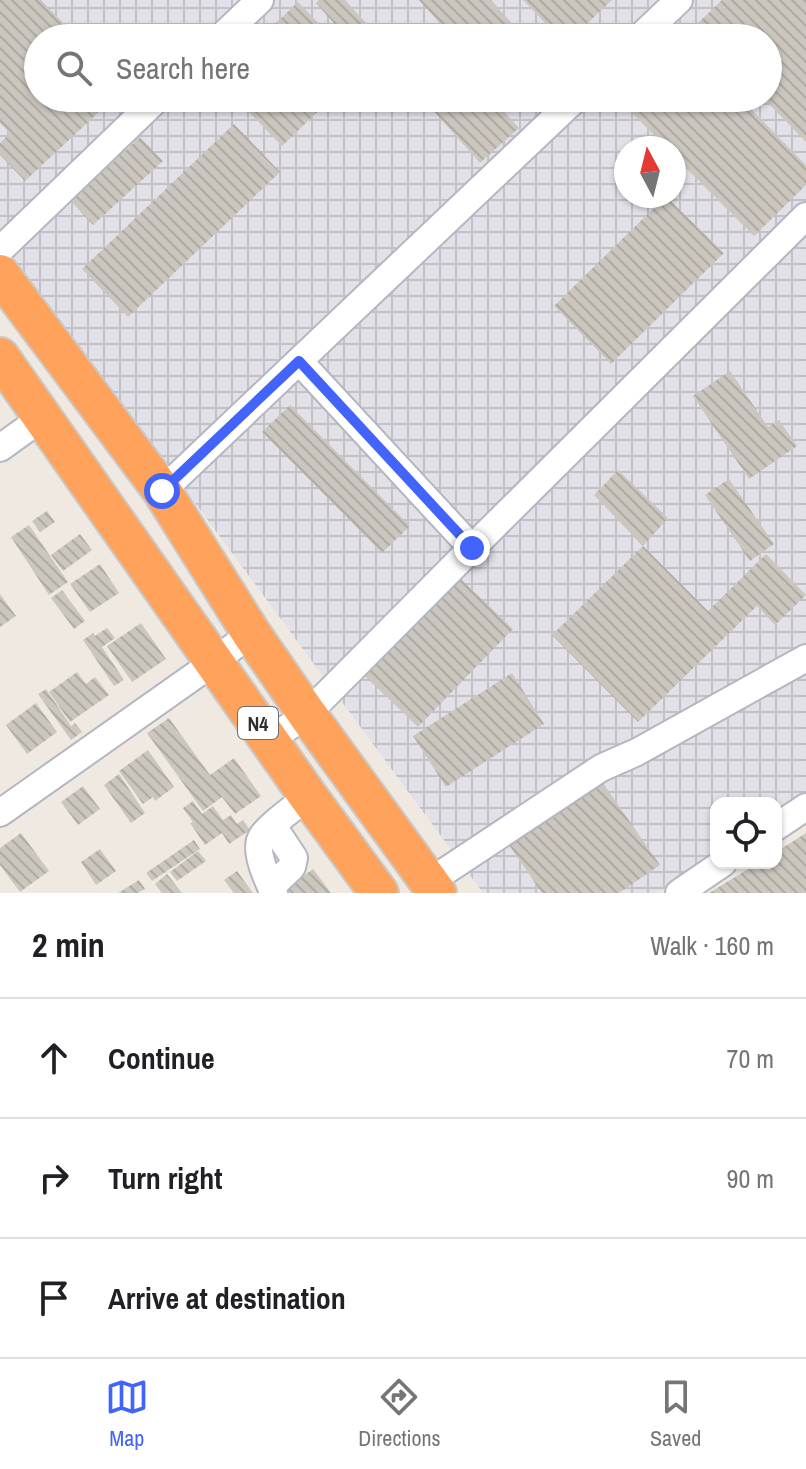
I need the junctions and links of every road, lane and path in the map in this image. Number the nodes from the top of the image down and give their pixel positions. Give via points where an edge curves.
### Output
1 (260, 0) edge
2 (679, 0) edge
3 (235, 24) edge
4 (654, 24) edge
5 (143, 112) edge
6 (561, 112) edge
7 (806, 216) edge
8 (0, 250) edge
9 (0, 274) edge
10 (0, 357) edge
11 (299, 361) junction
12 (43, 417) junction
13 (0, 448) edge
14 (162, 491) junction
15 (472, 548) junction
16 (251, 633) junction
17 (806, 658) edge
18 (214, 662) junction
19 (307, 714) junction
20 (270, 740) junction
21 (308, 796) junction
22 (806, 807) edge
23 (0, 813) edge
24 (782, 823) edge
25 (714, 869) edge
26 (433, 888) edge
27 (272, 890) edge
28 (379, 893) edge
29 (679, 893) edge

1 - 3 street
2 - 4 street
5 - 8 street
6 - 11 street
7 - 15 street
9 - 14 highway, N4
10 - 12 highway, N4
11 - 14 street
11 - 15 street
12 - 13 street
12 - 18 highway, N4
14 - 16 highway, N4
15 - 19 street
16 - 18 street
16 - 19 highway, N4
17 - 26 street via 601,768
18 - 20 highway, N4
18 - 23 street
19 - 20 street
19 - 26 highway, N4
20 - 21 highway, N4
21 - 27 street via 273,826 294,858
21 - 28 highway, N4
22 - 24 street
25 - 29 street

